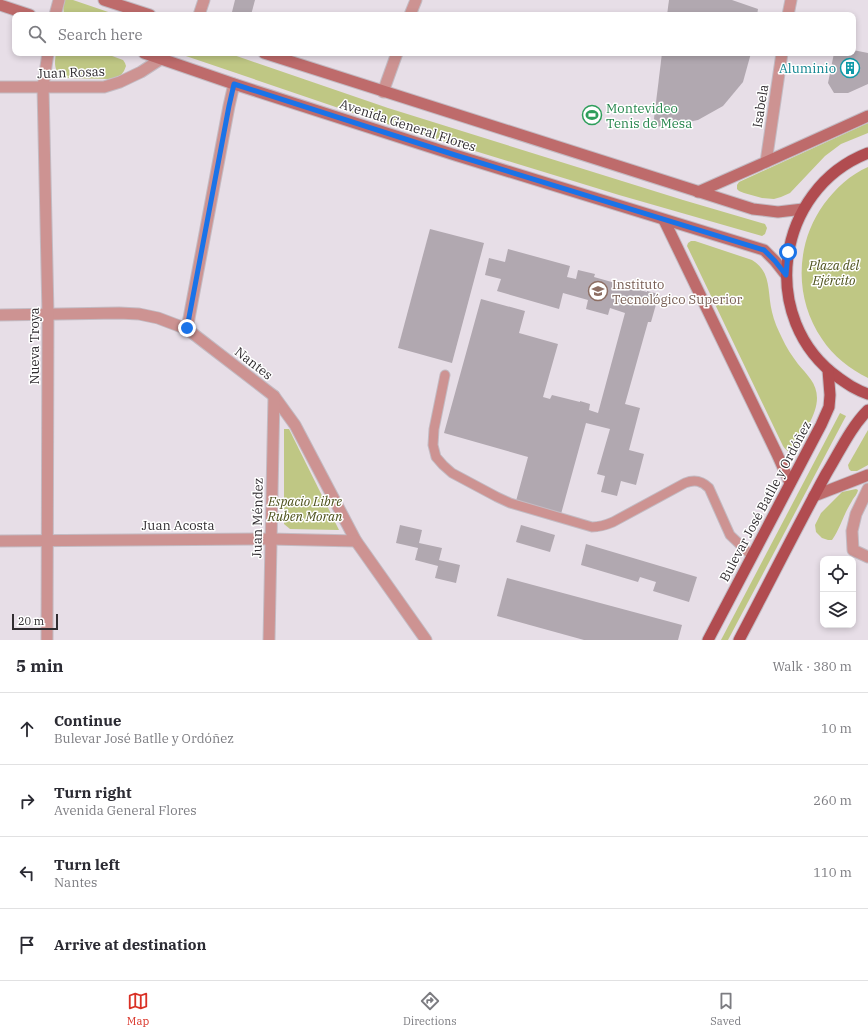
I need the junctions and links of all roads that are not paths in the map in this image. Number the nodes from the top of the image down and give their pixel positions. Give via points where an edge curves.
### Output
1 (59, 0) edge
2 (104, 0) edge
3 (204, 0) edge
4 (416, 0) edge
5 (790, 0) edge
6 (0, 5) edge
7 (21, 12) edge
8 (56, 12) edge
9 (141, 12) edge
10 (200, 12) edge
11 (411, 12) edge
12 (788, 12) edge
13 (48, 56) edge
14 (152, 56) edge
15 (273, 56) edge
16 (396, 56) edge
17 (782, 56) edge
18 (160, 59) junction
19 (234, 84) junction
20 (0, 87) edge
21 (44, 87) junction
22 (384, 92) junction
23 (868, 116) edge
24 (868, 153) edge
25 (766, 162) junction
26 (698, 192) junction
27 (804, 208) junction
28 (664, 220) junction
29 (786, 275) junction
30 (48, 314) junction
31 (0, 315) edge
32 (187, 328) junction
33 (828, 370) junction
34 (445, 375) dead end
35 (868, 394) edge
36 (274, 396) junction
37 (868, 410) edge
38 (868, 475) edge
39 (790, 483) junction
40 (868, 489) edge
41 (814, 496) junction
42 (270, 539) junction
43 (48, 540) junction
44 (0, 541) edge
45 (356, 541) junction
46 (752, 556) junction
47 (868, 557) edge
48 (47, 640) edge
49 (269, 640) edge
50 (426, 640) edge
51 (708, 640) edge
52 (739, 640) edge

1 - 8 street
2 - 9 main road
3 - 10 street
4 - 11 street
5 - 12 street
6 - 7 main road
13 - 21 street, Nueva Troya
14 - 18 main road, Avenida General Flores
15 - 22 main road, Avenida General Flores
16 - 22 street
17 - 25 street, Isabela
18 - 19 main road, Avenida General Flores
18 - 21 street, Juan Rosas via 141,72 104,88
19 - 28 main road, Avenida General Flores
19 - 32 street
20 - 21 street, Juan Rosas
21 - 30 street, Nueva Troya
22 - 26 main road, Avenida General Flores
23 - 25 main road
24 - 27 main road via 843,166 828,178 814,192
25 - 26 main road
26 - 27 main road, Avenida General Flores via 753,209 778,212
27 - 29 main road via 790,244
28 - 29 main road, Avenida General Flores via 764,250
28 - 39 main road
29 - 33 main road via 790,304 797,327 816,357
30 - 31 street, Nantes
30 - 32 street, Nantes via 139,314
30 - 43 street, Nueva Troya
32 - 36 street, Nantes
33 - 35 main road
33 - 39 main road, Bulevar José Batlle y Ordóñez via 829,407
34 - 46 lane via 433,445 436,457 452,473 510,503 592,527 608,525 685,483 700,481 709,488 730,535
36 - 42 street, Juan Méndez
36 - 45 street, Nantes via 295,425
37 - 41 main road via 850,433
38 - 41 main road
39 - 46 main road, Bulevar José Batlle y Ordóñez
40 - 47 street via 856,514 852,531 853,550
41 - 52 main road
42 - 43 street, Juan Acosta
42 - 45 street, Juan Acosta
42 - 49 street, Juan Méndez
43 - 44 street, Juan Acosta
43 - 48 street, Nueva Troya
45 - 50 street, Nantes
46 - 51 main road, Bulevar José Batlle y Ordóñez

